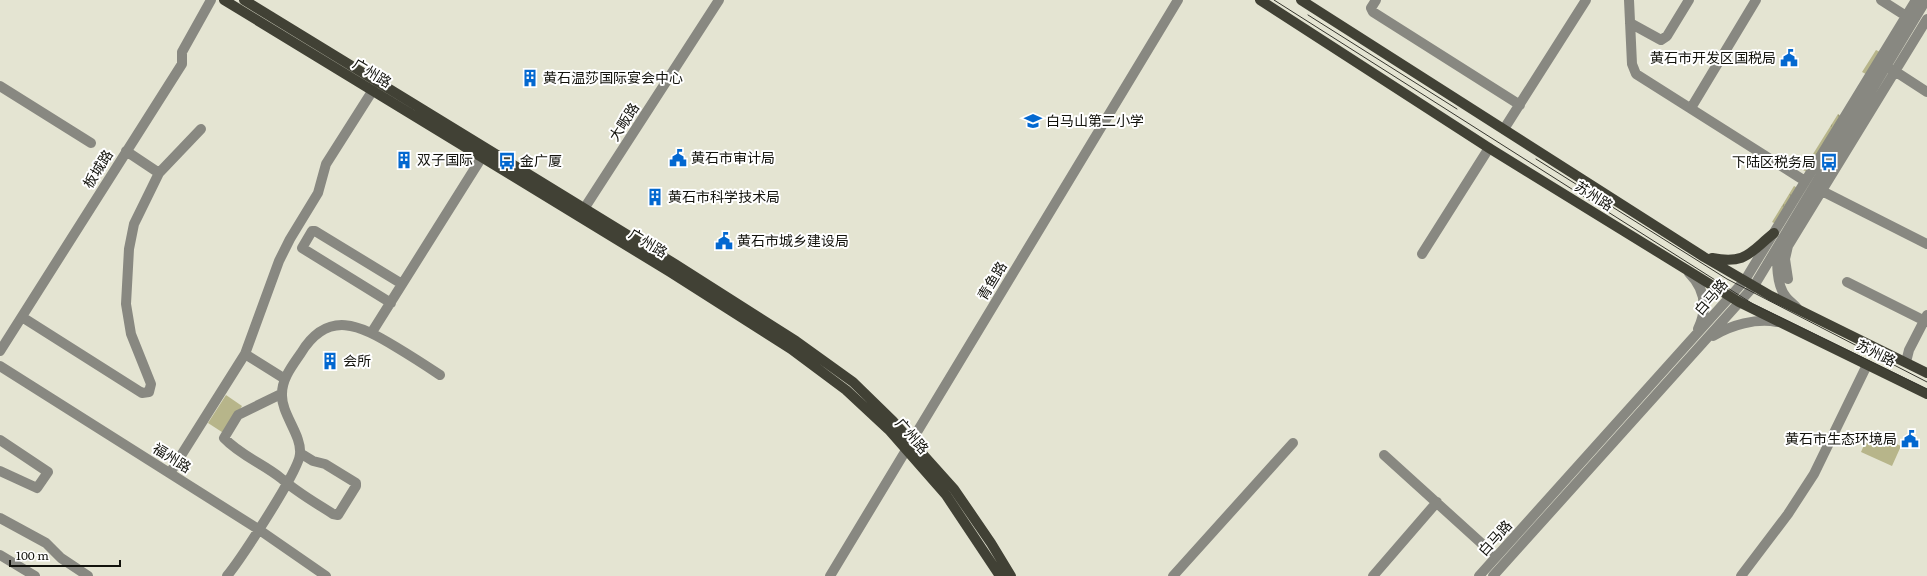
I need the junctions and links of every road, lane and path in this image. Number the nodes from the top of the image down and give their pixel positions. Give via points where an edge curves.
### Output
1 (211, 0) edge
2 (224, 0) edge
3 (244, 0) edge
4 (719, 0) edge
5 (1178, 0) edge
6 (1260, 0) edge
7 (1301, 0) edge
8 (1376, 0) edge
9 (1586, 0) edge
10 (1629, 0) edge
11 (1689, 0) edge
12 (1756, 0) edge
13 (1880, 0) edge
14 (1916, 0) edge
15 (1926, 0) edge
16 (1906, 16) junction
17 (1927, 19) edge
18 (1630, 23) junction
19 (1891, 68) junction
20 (0, 86) edge
21 (373, 90) junction
22 (1927, 92) edge
23 (1520, 105) junction
24 (1691, 108) junction
25 (201, 129) dead end
26 (1504, 129) junction
27 (91, 143) dead end
28 (1490, 148) junction
29 (126, 151) junction
30 (482, 157) junction
31 (159, 172) junction
32 (1805, 181) junction
33 (1822, 191) junction
34 (585, 208) junction
35 (579, 218) junction
36 (1788, 230) junction
37 (1774, 233) junction
38 (290, 239) junction
39 (1927, 244) edge
40 (302, 248) junction
41 (1422, 254) dead end
42 (1704, 257) junction
43 (1688, 271) junction
44 (1788, 279) dead end
45 (1745, 280) junction
46 (1847, 282) dead end
47 (402, 284) junction
48 (1754, 286) junction
49 (1735, 299) junction
50 (391, 303) junction
51 (1799, 309) junction
52 (22, 317) junction
53 (1926, 319) edge
54 (1784, 323) junction
55 (372, 332) junction
56 (1695, 344) junction
57 (0, 350) edge
58 (245, 354) junction
59 (1906, 362) junction
60 (1867, 365) junction
61 (0, 366) edge
62 (1927, 373) edge
63 (440, 374) dead end
64 (285, 378) junction
65 (282, 394) junction
66 (1927, 394) edge
67 (0, 440) edge
68 (1293, 443) dead end
69 (908, 446) junction
70 (300, 453) junction
71 (1384, 455) dead end
72 (0, 471) edge
73 (170, 474) junction
74 (286, 484) junction
75 (1437, 502) junction
76 (2, 522) edge
77 (258, 529) junction
78 (1490, 551) dead end
79 (0, 555) edge
80 (35, 576) edge
81 (88, 576) edge
82 (227, 576) edge
83 (326, 576) edge
84 (830, 576) edge
85 (1000, 576) edge
86 (1011, 576) edge
87 (1173, 576) edge
88 (1373, 576) edge
89 (1479, 576) edge
90 (1493, 576) edge
91 (1741, 576) edge

1 - 29 street, 板城路 via 182,52 182,64
2 - 21 main road, 广州路
3 - 34 main road, 广州路
4 - 34 street, 大畈路
5 - 69 street, 青鱼路
6 - 28 main road, 苏州路
7 - 26 main road, 苏州路
8 - 23 street via 1371,8 1373,12
9 - 23 street
10 - 18 street
11 - 18 street via 1667,36 1661,40
12 - 24 street
13 - 16 street
14 - 16 street, 白马路
15 - 19 street, 白马路
16 - 32 street, 白马路
17 - 19 street
18 - 24 street via 1632,64 1636,74
19 - 22 street
19 - 33 street
19 - 36 street, 白马路
20 - 27 street
21 - 30 main road, 广州路
21 - 38 street via 326,164 318,193
23 - 26 street
24 - 32 street
25 - 31 street
26 - 42 main road, 苏州路
28 - 41 street
28 - 43 main road, 苏州路
29 - 31 street
29 - 52 street, 板城路
30 - 35 main road, 广州路
30 - 47 street
31 - 52 street via 134,224 129,249 126,304 131,334 151,384 149,392 142,393
32 - 37 street, 白马路
33 - 39 street
33 - 44 street via 1788,246 1785,259
34 - 35 street, 大畈路
34 - 69 main road, 广州路 via 802,345 853,382
35 - 69 main road, 广州路 via 670,272 790,349 846,390
36 - 48 street, 白马路
36 - 51 street via 1779,251 1778,272 1785,296
37 - 42 main road via 1754,252 1738,259 1727,261
37 - 45 street, 白马路
38 - 40 street
38 - 58 street via 279,261
40 - 47 street via 312,231 315,231
40 - 50 street
42 - 45 main road, 苏州路
43 - 49 main road, 苏州路
43 - 56 street via 1703,291 1704,313
45 - 48 main road, 苏州路
45 - 49 street, 白马路
46 - 53 street
47 - 50 street
48 - 49 street, 白马路
48 - 51 main road, 苏州路
49 - 54 main road, 苏州路
49 - 56 street, 白马路
50 - 55 street
51 - 59 main road, 苏州路
52 - 57 street, 板城路
53 - 59 street via 1909,350
54 - 56 street via 1767,320 1747,323 1722,330
54 - 60 main road, 苏州路
55 - 63 street
55 - 64 street via 350,324 322,330 306,345
56 - 89 street, 白马路
56 - 90 street, 白马路
58 - 64 street
58 - 73 street
59 - 62 main road, 苏州路
60 - 66 main road, 苏州路
60 - 91 street via 1814,474 1788,514
61 - 73 street, 福州路
64 - 65 street
65 - 70 street
65 - 74 street via 238,414 224,438 247,458
67 - 72 street via 48,472 37,488
68 - 87 street
69 - 84 street, 青鱼路
69 - 85 main road, 广州路 via 946,495
69 - 86 main road, 广州路 via 954,489
70 - 74 street via 298,463
70 - 74 street via 313,461 325,464 354,482 356,486 336,515
71 - 75 street
73 - 77 street, 福州路
74 - 77 street
75 - 78 street
75 - 88 street
76 - 81 street via 46,542 61,558
77 - 82 street
77 - 83 street, 福州路
79 - 80 street

